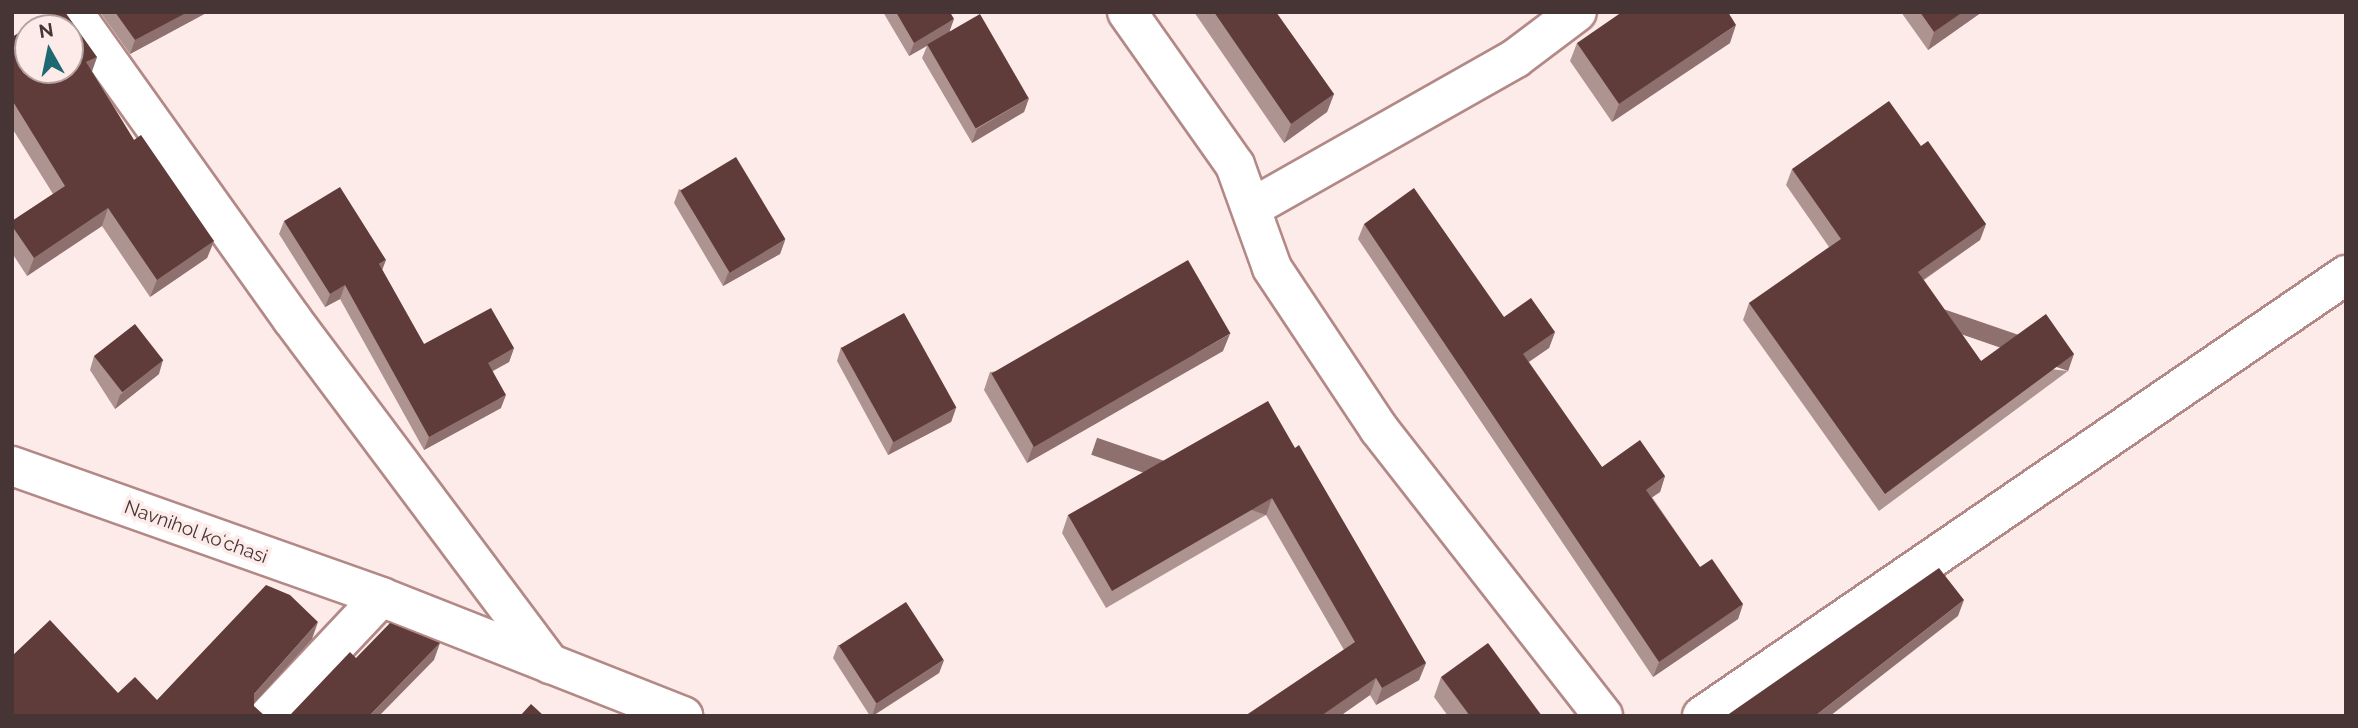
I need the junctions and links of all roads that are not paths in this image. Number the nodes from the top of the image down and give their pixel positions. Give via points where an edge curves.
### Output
1 (73, 12) edge
2 (1128, 12) edge
3 (1577, 12) edge
4 (1252, 207) junction
5 (2346, 275) edge
6 (12, 466) edge
7 (381, 597) junction
8 (550, 664) junction
9 (269, 716) edge
10 (682, 716) edge
11 (1603, 716) edge
12 (1702, 716) edge

1 - 8 street via 292,319
2 - 4 street via 1235,165
3 - 4 street via 1516,58
4 - 11 street via 1272,268 1379,429
5 - 12 street
6 - 7 street, Navnihol koʻchasi
7 - 8 street, Navnihol koʻchasi
7 - 9 street
8 - 10 street, Navnihol koʻchasi

